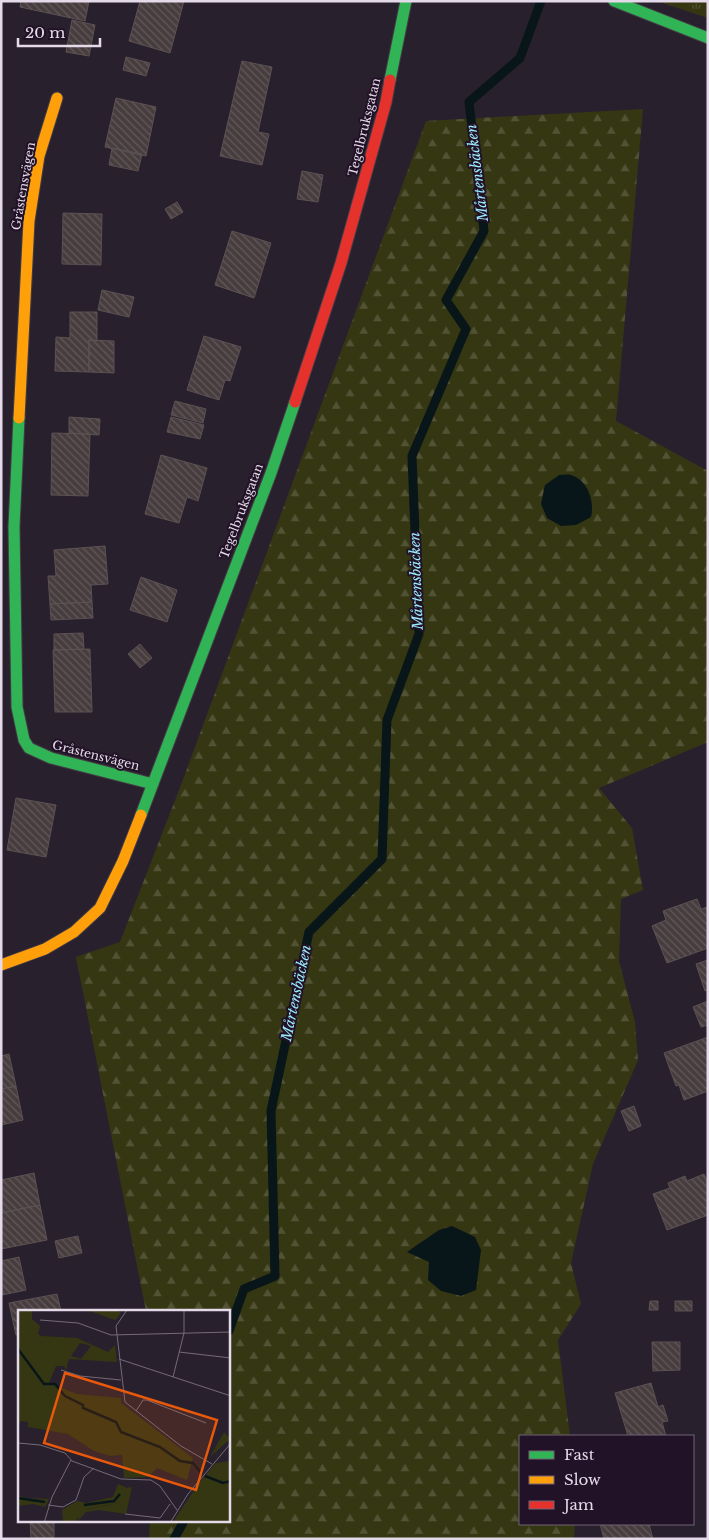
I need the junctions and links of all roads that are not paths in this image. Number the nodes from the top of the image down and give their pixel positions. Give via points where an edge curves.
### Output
1 (406, 1) edge
2 (614, 1) edge
3 (708, 38) edge
4 (57, 98) dead end
5 (153, 784) junction
6 (1, 965) edge

1 - 5 street, Tegelbruksgatan via 386,102 344,255 271,473
2 - 3 street
4 - 5 street, Gråstensvägen via 40,156 29,221 14,527 17,707 29,748 46,758
5 - 6 street, Tegelbruksgatan via 123,861 100,908 74,932 45,949

